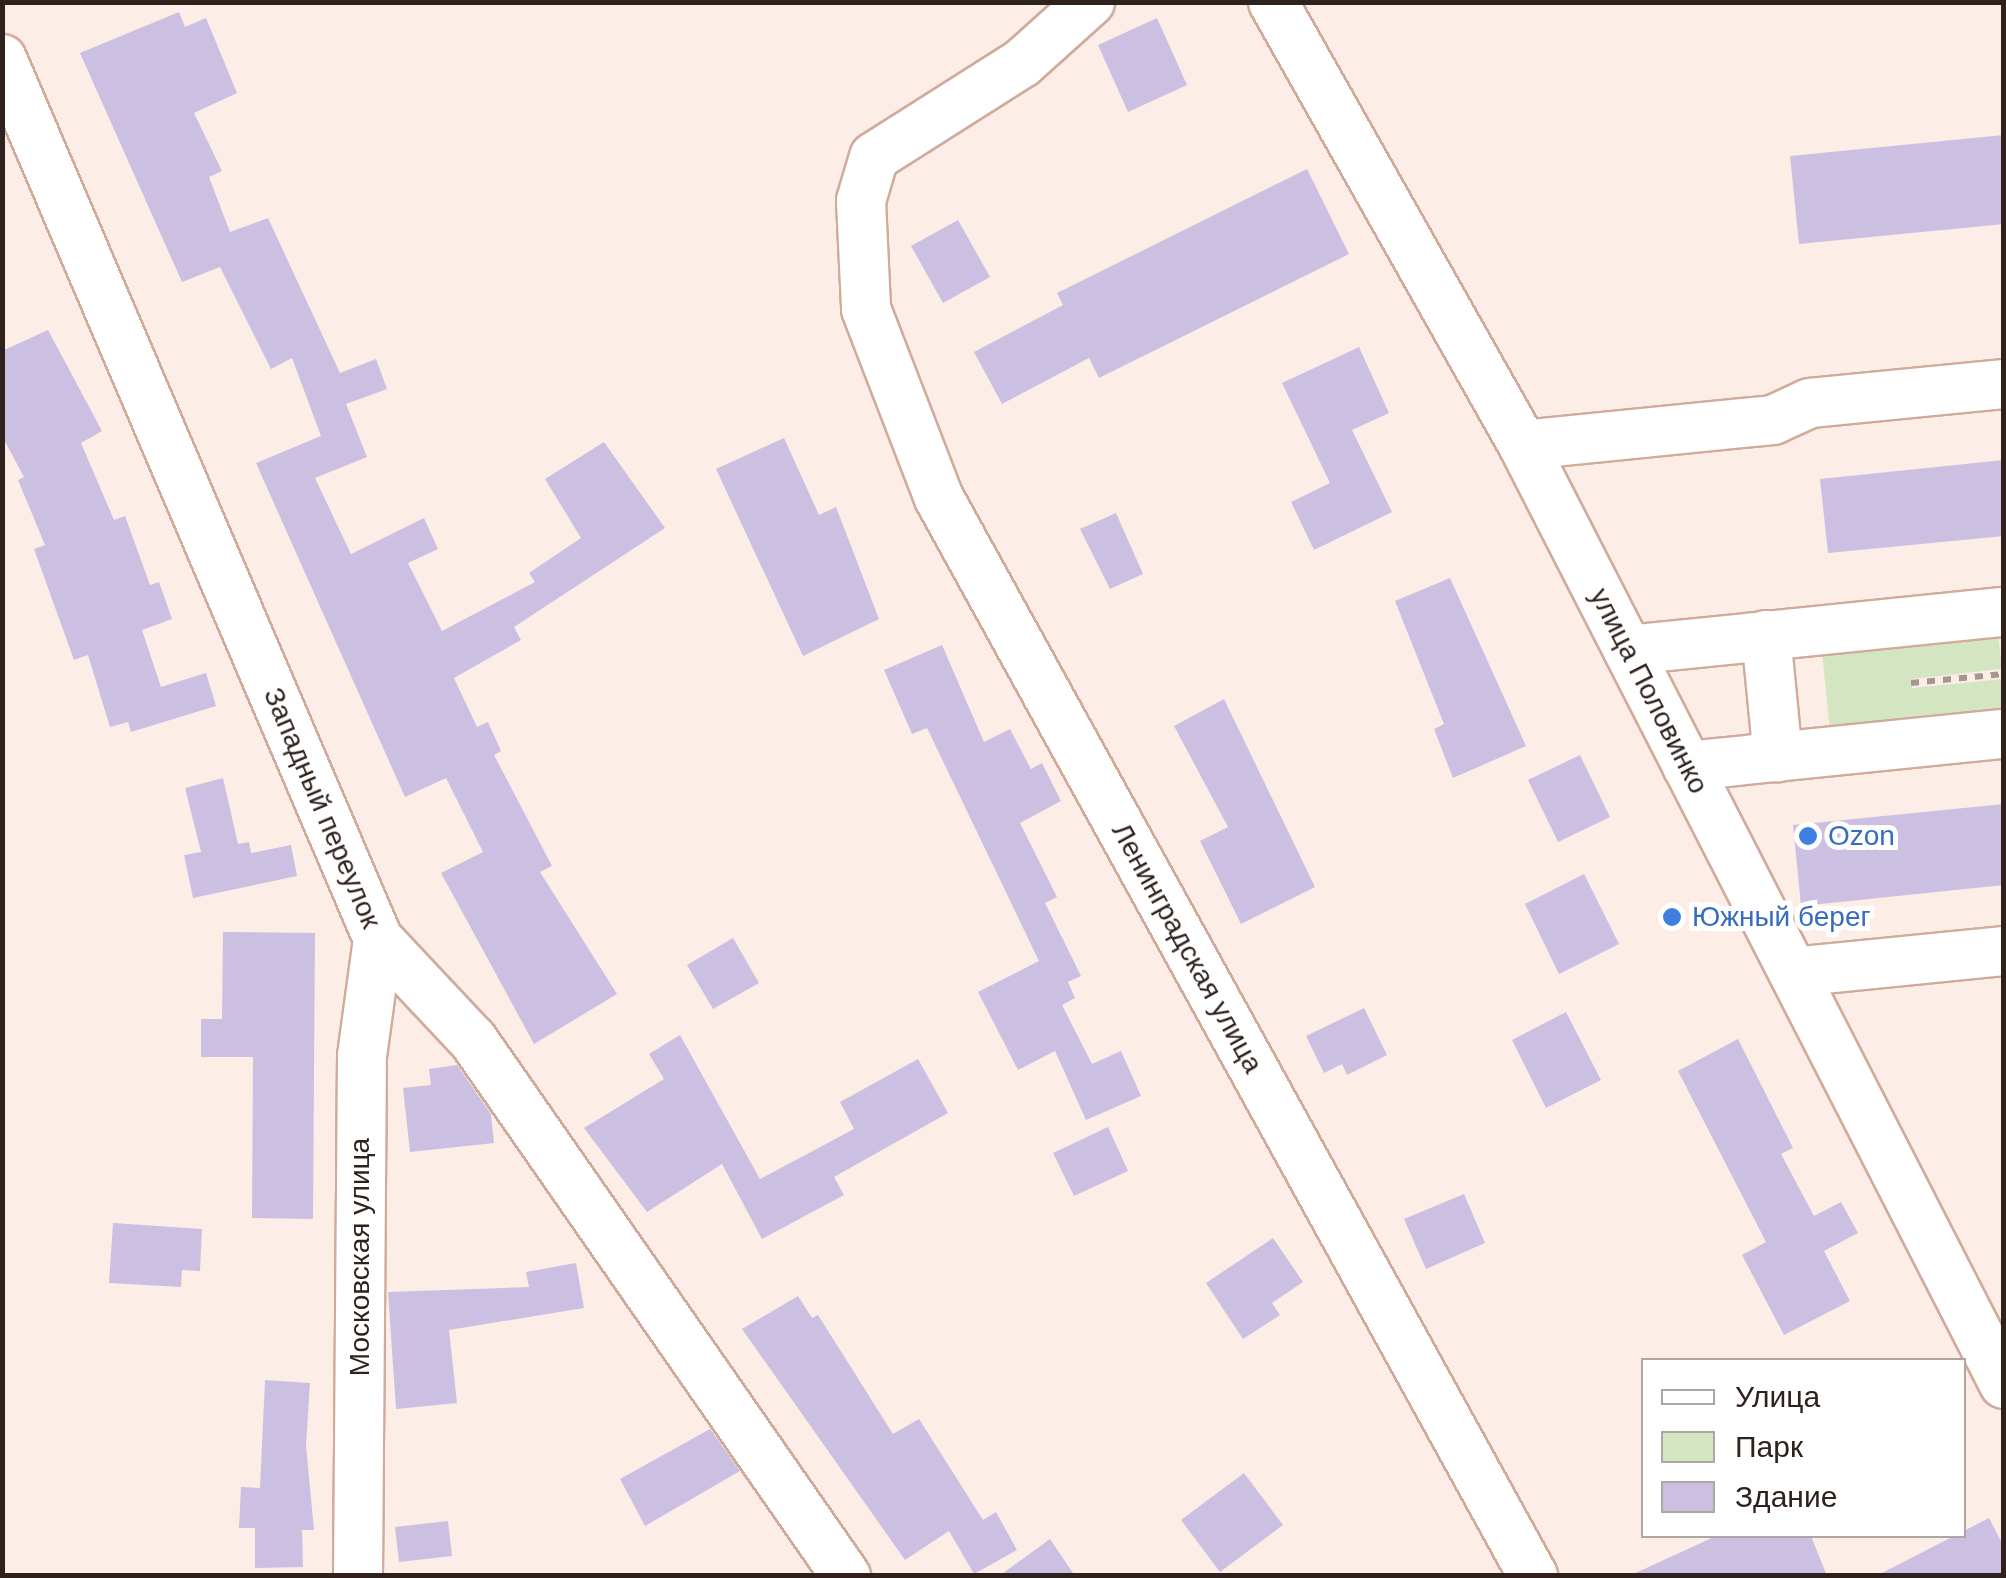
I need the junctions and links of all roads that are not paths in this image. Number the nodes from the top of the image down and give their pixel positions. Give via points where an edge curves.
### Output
1 (1090, 2) edge
2 (1274, 6) edge
3 (2, 59) edge
4 (2004, 384) edge
5 (1523, 445) junction
6 (2004, 612) edge
7 (1766, 636) junction
8 (1628, 650) junction
9 (2004, 734) edge
10 (1778, 757) junction
11 (1687, 766) junction
12 (378, 939) junction
13 (2004, 951) edge
14 (1793, 972) junction
15 (1984, 1307) edge
16 (2004, 1384) edge
17 (358, 1576) edge
18 (846, 1576) edge
19 (1533, 1576) edge

1 - 19 street, Ленинградская улица via 1022,63 874,157 861,201 866,309 939,498
2 - 5 street, улица Половинко
3 - 12 street, Западный переулок
4 - 5 street via 1810,403 1773,420
5 - 8 street, улица Половинко
6 - 7 street
7 - 8 street
7 - 10 street
8 - 11 street, улица Половинко
9 - 10 street
10 - 11 street
11 - 14 street, улица Половинко
12 - 17 street, Московская улица via 362,1056
12 - 18 street, Западный переулок via 473,1040
13 - 14 street
14 - 15 street, улица Половинко
15 - 16 street, улица Половинко

